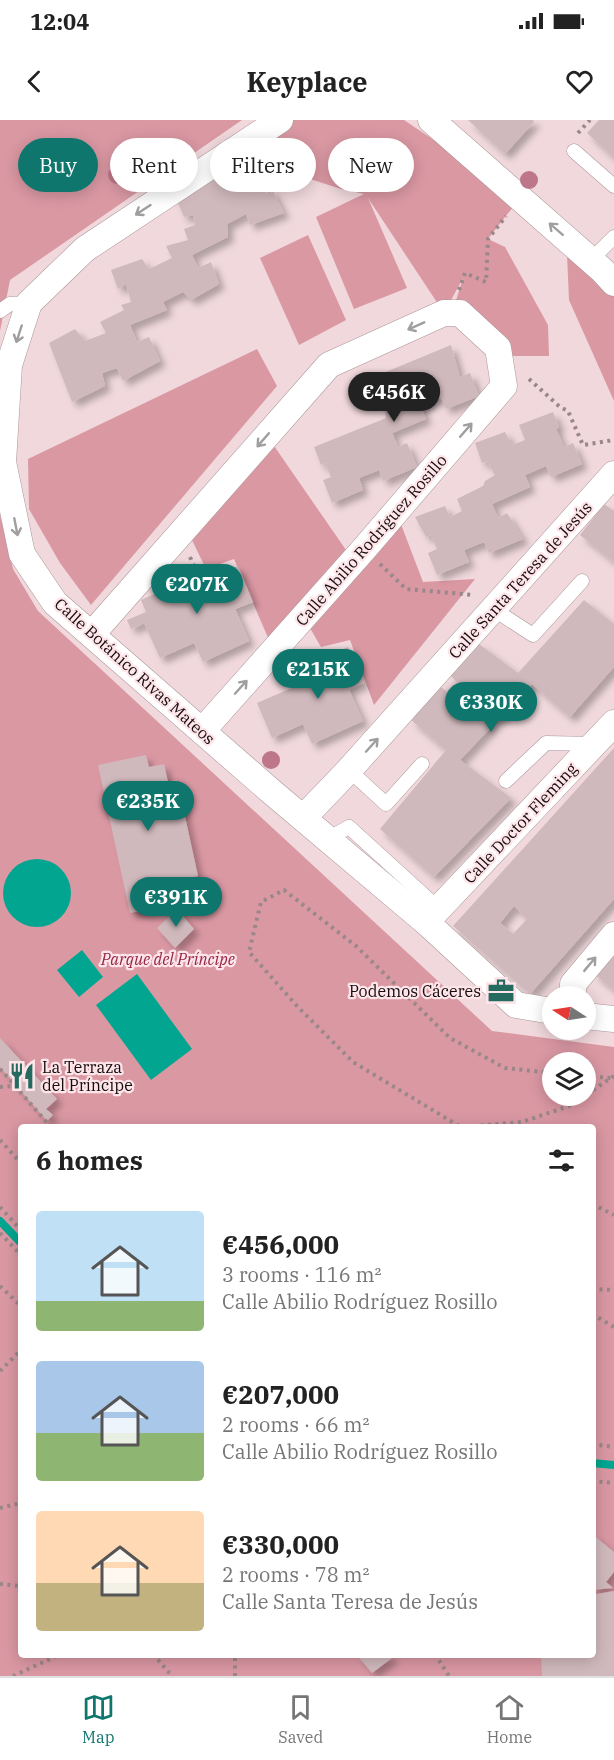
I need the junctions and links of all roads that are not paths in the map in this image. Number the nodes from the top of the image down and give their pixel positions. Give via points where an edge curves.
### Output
1 (280, 120) edge
2 (431, 120) edge
3 (574, 151) dead end
4 (614, 186) edge
5 (614, 237) edge
6 (591, 260) junction
7 (614, 283) edge
8 (29, 303) junction
9 (0, 311) edge
10 (614, 474) edge
11 (582, 581) dead end
12 (493, 609) junction
13 (92, 634) junction
14 (614, 723) edge
15 (202, 731) junction
16 (594, 744) junction
17 (422, 764) dead end
18 (349, 770) junction
19 (506, 781) dead end
20 (303, 818) junction
21 (433, 916) junction
22 (614, 935) edge
23 (573, 986) edge
24 (542, 1009) edge
25 (596, 1017) edge
26 (614, 1019) edge

1 -> 8 street via 85,249
6 -> 2 street
3 - 4 lane
5 - 6 lane
6 - 7 street
8 - 9 lane via 10,304
8 -> 13 street, Calle Botánico Rivas Mateos via 9,365 3,462 22,554 55,603
10 - 12 street, Calle Santa Teresa de Jesús
11 - 12 lane via 533,635
18 -> 12 street, Calle Santa Teresa de Jesús
13 - 15 street, Calle Botánico Rivas Mateos
15 -> 13 street, Calle Abilio Rodríguez Rosillo via 504,386 498,348 460,313 444,313 329,365
14 - 16 street, Calle Doctor Fleming
15 - 20 street, Calle Botánico Rivas Mateos
16 - 19 lane via 546,743
16 - 21 street, Calle Doctor Fleming
17 - 18 lane via 386,804
18 - 20 street, Calle Santa Teresa de Jesús
20 - 21 street, Calle Botánico Rivas Mateos
21 - 24 street, Calle Botánico Rivas Mateos via 516,1005
23 -> 22 street
25 - 26 street

